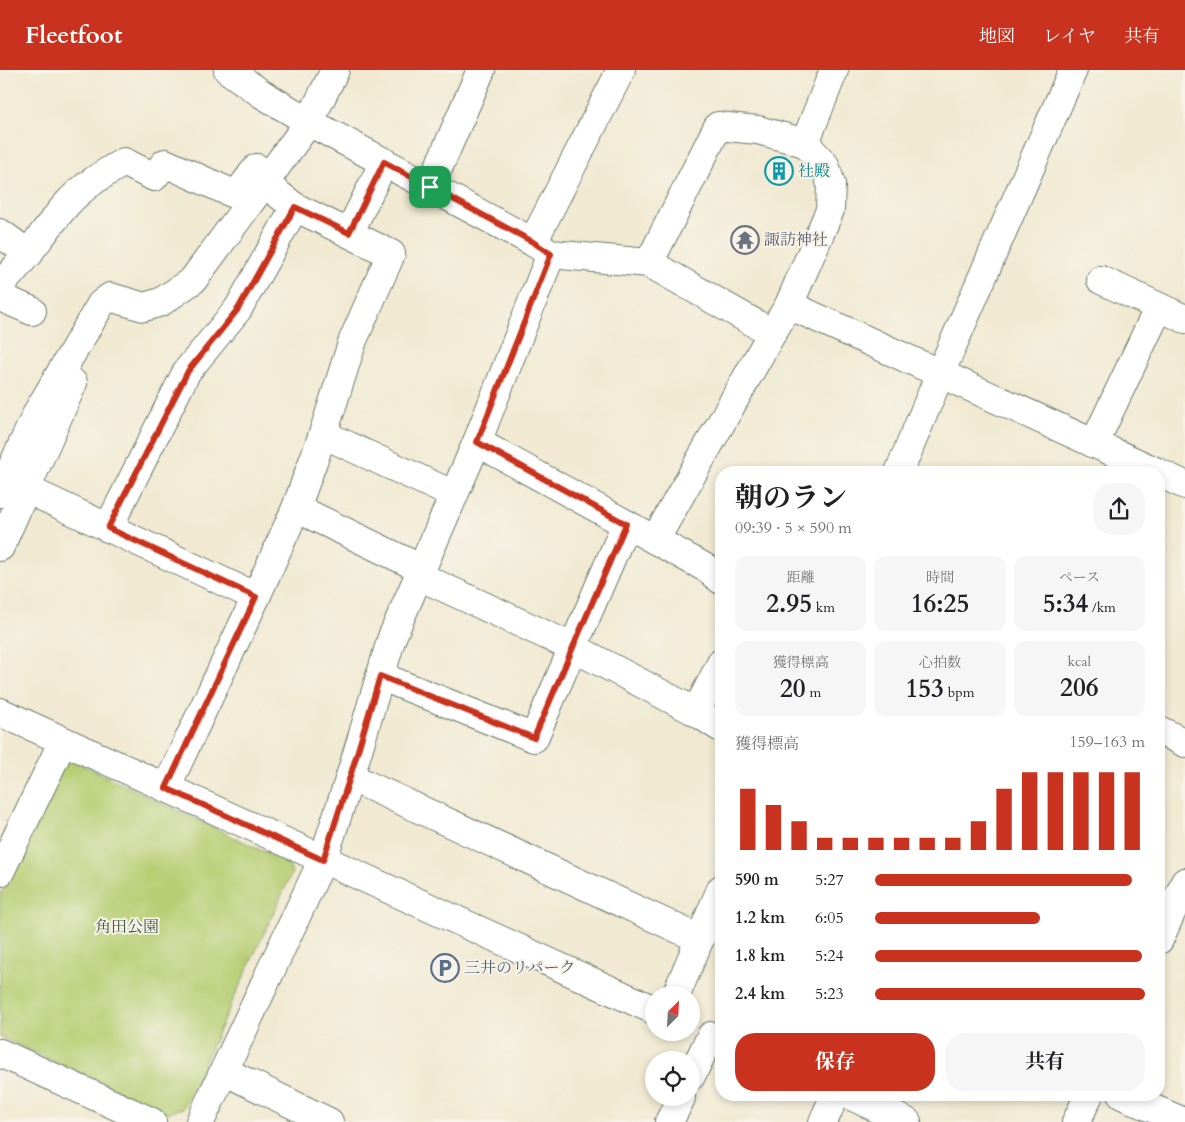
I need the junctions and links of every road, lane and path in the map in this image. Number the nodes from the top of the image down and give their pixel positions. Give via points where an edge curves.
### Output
1 (228, 70) edge
2 (334, 70) edge
3 (481, 70) edge
4 (620, 70) edge
5 (834, 70) edge
6 (1073, 70) edge
7 (301, 117) junction
8 (805, 143) junction
9 (384, 162) junction
10 (258, 179) junction
11 (430, 187) junction
12 (295, 207) junction
13 (0, 233) edge
14 (349, 233) junction
15 (542, 248) junction
16 (28, 254) junction
17 (649, 263) junction
18 (1102, 280) dead end
19 (0, 285) edge
20 (0, 297) edge
21 (788, 305) junction
22 (1159, 307) junction
23 (32, 311) dead end
24 (1185, 319) edge
25 (772, 333) junction
26 (940, 374) junction
27 (73, 383) dead end
28 (323, 434) junction
29 (477, 442) junction
30 (1094, 444) junction
31 (902, 466) edge
32 (1143, 466) edge
33 (1165, 476) edge
34 (1185, 485) edge
35 (13, 491) edge
36 (454, 494) junction
37 (296, 508) junction
38 (626, 524) junction
39 (108, 528) junction
40 (655, 540) junction
41 (0, 547) edge
42 (420, 572) junction
43 (715, 575) edge
44 (256, 597) junction
45 (574, 648) junction
46 (715, 675) edge
47 (380, 676) junction
48 (0, 712) edge
49 (696, 712) junction
50 (715, 724) edge
51 (1165, 733) edge
52 (63, 741) junction
53 (1185, 743) edge
54 (350, 777) junction
55 (166, 788) junction
56 (323, 860) junction
57 (0, 872) edge
58 (1185, 882) edge
59 (715, 903) edge
60 (1165, 927) edge
61 (700, 939) junction
62 (680, 986) edge
63 (645, 1006) edge
64 (708, 1034) edge
65 (0, 1053) edge
66 (700, 1054) edge
67 (224, 1071) junction
68 (832, 1101) edge
69 (861, 1101) edge
70 (1085, 1101) edge
71 (1136, 1101) edge
72 (677, 1106) edge
73 (1185, 1121) edge
74 (152, 1122) edge
75 (200, 1122) edge
76 (329, 1122) edge
77 (669, 1122) edge
78 (822, 1122) edge
79 (907, 1122) edge
80 (1076, 1122) edge

1 - 7 street
2 - 7 street
3 - 11 street
4 - 15 street
5 - 8 street
6 - 26 street
7 - 9 street
7 - 10 street
8 - 17 street via 758,130 718,126
8 - 21 street via 825,165 831,184 830,210
9 - 11 street
9 - 14 street
10 - 12 street
10 - 16 street via 236,195 165,163 154,177 124,162 90,182 68,202
10 - 35 street via 193,280 161,302 144,307 110,297 101,304 38,410
11 - 15 street
12 - 14 street
12 - 39 street via 238,309 188,371
13 - 16 street
14 - 28 street via 391,254 353,340
15 - 17 street
15 - 29 street
16 - 19 street
17 - 25 street
18 - 22 street
20 - 23 street
21 - 25 street
21 - 26 street
22 - 24 street
22 - 30 street
25 - 40 street
26 - 30 street
26 - 31 street
27 - 35 street
28 - 36 street
28 - 37 street
29 - 36 street
29 - 38 street
30 - 32 street
33 - 34 street
35 - 39 street
35 - 41 street
36 - 42 street
37 - 42 street
37 - 44 street
38 - 40 street
38 - 45 street
39 - 44 street
40 - 43 street
42 - 45 street
42 - 47 street via 392,637
44 - 55 street
45 - 47 street via 534,738
45 - 49 street
46 - 49 street
47 - 54 street
48 - 52 street
49 - 50 street
51 - 53 street
52 - 55 street
52 - 57 street
54 - 56 street
54 - 61 street
55 - 56 street
56 - 63 street
56 - 67 street
58 - 60 street
59 - 61 street
61 - 62 street
64 - 66 street
65 - 74 street
67 - 75 street
67 - 76 street
68 - 78 street
69 - 79 street
70 - 80 street
71 - 73 street
72 - 77 street

